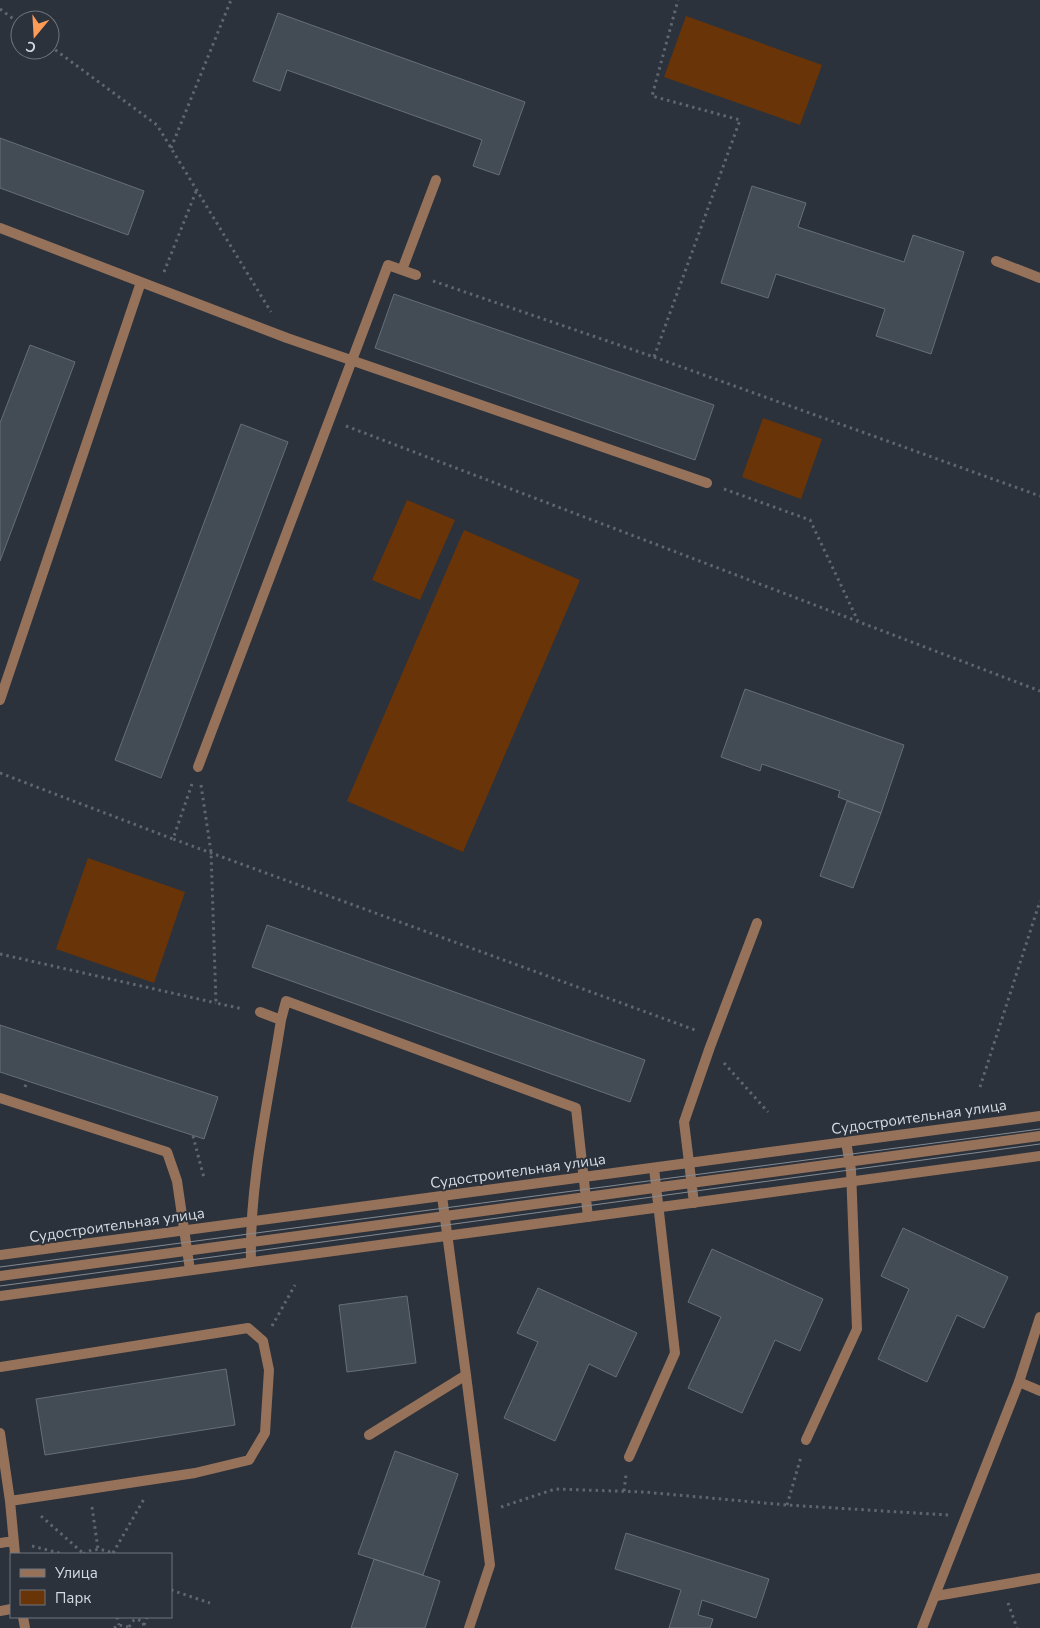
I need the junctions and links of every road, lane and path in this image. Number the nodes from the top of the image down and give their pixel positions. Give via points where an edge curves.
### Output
1 (230, 0) edge
2 (678, 0) edge
3 (60, 53) edge
4 (171, 148) junction
5 (436, 180) dead end
6 (196, 189) junction
7 (0, 228) edge
8 (996, 261) dead end
9 (402, 270) junction
10 (416, 275) joint
11 (1040, 278) edge
12 (141, 282) junction
13 (158, 288) junction
14 (286, 338) junction
15 (654, 357) junction
16 (351, 360) junction
17 (329, 420) junction
18 (707, 483) joint
19 (1040, 496) edge
20 (858, 621) junction
21 (1040, 691) edge
22 (0, 700) edge
23 (198, 767) junction
24 (0, 773) edge
25 (173, 839) junction
26 (211, 852) junction
27 (1040, 901) edge
28 (757, 923) dead end
29 (0, 954) edge
30 (216, 1003) junction
31 (260, 1012) joint
32 (281, 1020) junction
33 (710, 1047) junction
34 (980, 1087) dead end
35 (0, 1098) edge
36 (768, 1112) dead end
37 (1040, 1116) edge
38 (194, 1136) dead end
39 (1040, 1136) edge
40 (846, 1142) junction
41 (1040, 1156) edge
42 (849, 1162) junction
43 (689, 1163) junction
44 (654, 1168) junction
45 (584, 1177) junction
46 (204, 1178) dead end
47 (692, 1182) junction
48 (851, 1182) junction
49 (657, 1187) junction
50 (442, 1196) junction
51 (586, 1197) junction
52 (694, 1203) junction
53 (659, 1208) junction
54 (445, 1216) junction
55 (588, 1217) junction
56 (252, 1222) junction
57 (185, 1230) junction
58 (448, 1236) junction
59 (251, 1242) junction
60 (187, 1250) junction
61 (0, 1255) edge
62 (251, 1262) junction
63 (190, 1270) junction
64 (0, 1276) edge
65 (295, 1285) dead end
66 (0, 1296) edge
67 (1040, 1317) edge
68 (263, 1341) junction
69 (0, 1367) edge
70 (466, 1375) junction
71 (1019, 1382) junction
72 (1040, 1392) edge
73 (0, 1433) edge
74 (369, 1435) dead end
75 (806, 1440) joint
76 (629, 1457) dead end
77 (156, 1479) junction
78 (89, 1489) junction
79 (23, 1499) junction
80 (10, 1501) junction
81 (786, 1505) junction
82 (483, 1513) junction
83 (966, 1516) junction
84 (13, 1541) junction
85 (0, 1544) edge
86 (98, 1549) junction
87 (15, 1553) edge
88 (59, 1553) edge
89 (82, 1553) edge
90 (85, 1553) edge
91 (111, 1553) edge
92 (115, 1553) edge
93 (1040, 1578) edge
94 (1002, 1584) junction
95 (172, 1590) edge
96 (936, 1596) junction
97 (210, 1603) dead end
98 (117, 1618) edge
99 (133, 1618) edge
100 (119, 1625) junction
101 (144, 1627) edge
102 (114, 1628) edge
103 (129, 1628) edge
104 (469, 1628) edge
105 (922, 1628) edge
106 (1017, 1628) edge

1 - 4 path
2 - 15 path via 652,96 740,120
3 - 4 path via 158,125
4 - 6 path
5 - 9 street
6 - 13 path
6 - 14 path
7 - 12 street
8 - 11 street
9 - 10 street
9 - 16 street via 388,265
10 - 15 path
12 - 13 street
12 - 22 street
13 - 14 street
14 - 16 street
15 - 19 path
16 - 17 street
16 - 18 street
17 - 20 path
17 - 23 street
18 - 20 path via 810,520
20 - 21 path
23 - 25 path
23 - 26 path
24 - 25 path
25 - 26 path
26 - 30 path
26 - 33 path via 695,1030
27 - 34 path
28 - 33 street
29 - 30 path
30 - 31 path
31 - 32 street
32 - 45 street via 286,1001 576,1108
32 - 56 street
33 - 36 path
33 - 43 street via 684,1122
35 - 57 street via 167,1152 177,1182
37 - 40 street, Судостроительная улица
38 - 46 path
39 - 42 street
40 - 42 street
40 - 43 street, Судостроительная улица
41 - 48 street
42 - 47 street
42 - 48 street
43 - 44 street, Судостроительная улица
43 - 47 street
44 - 45 street, Судостроительная улица
44 - 49 street
45 - 50 street, Судостроительная улица
45 - 51 street
47 - 49 street
47 - 52 street
48 - 52 street
48 - 75 street via 856,1329
49 - 51 street
49 - 53 street
50 - 54 street
50 - 56 street, Судостроительная улица
51 - 54 street
51 - 55 street
52 - 53 street
53 - 55 street
53 - 76 street via 675,1353
54 - 58 street
54 - 59 street
55 - 58 street
56 - 57 street, Судостроительная улица
56 - 59 street
57 - 60 street
57 - 61 street, Судостроительная улица
58 - 62 street
58 - 70 street
59 - 60 street
59 - 62 street
60 - 63 street
60 - 64 street
62 - 63 street
63 - 66 street
65 - 68 path
67 - 71 street
68 - 69 street via 248,1328
68 - 77 street via 269,1370 265,1433 249,1460
70 - 74 street
70 - 82 street
71 - 72 street
71 - 83 street
73 - 80 street
75 - 81 path
77 - 78 street
77 - 92 path
78 - 79 street
78 - 86 path
79 - 80 street
79 - 89 path
80 - 84 street
81 - 82 path via 644,1492 555,1489
81 - 83 path
82 - 104 street via 490,1565
83 - 96 street
84 - 85 street
84 - 87 street
84 - 88 path
86 - 90 path
86 - 91 path
93 - 94 street
94 - 96 street
94 - 106 path
95 - 97 path
96 - 105 street
98 - 100 path
99 - 101 path via 141,1621
99 - 103 path
100 - 102 path
100 - 103 path

